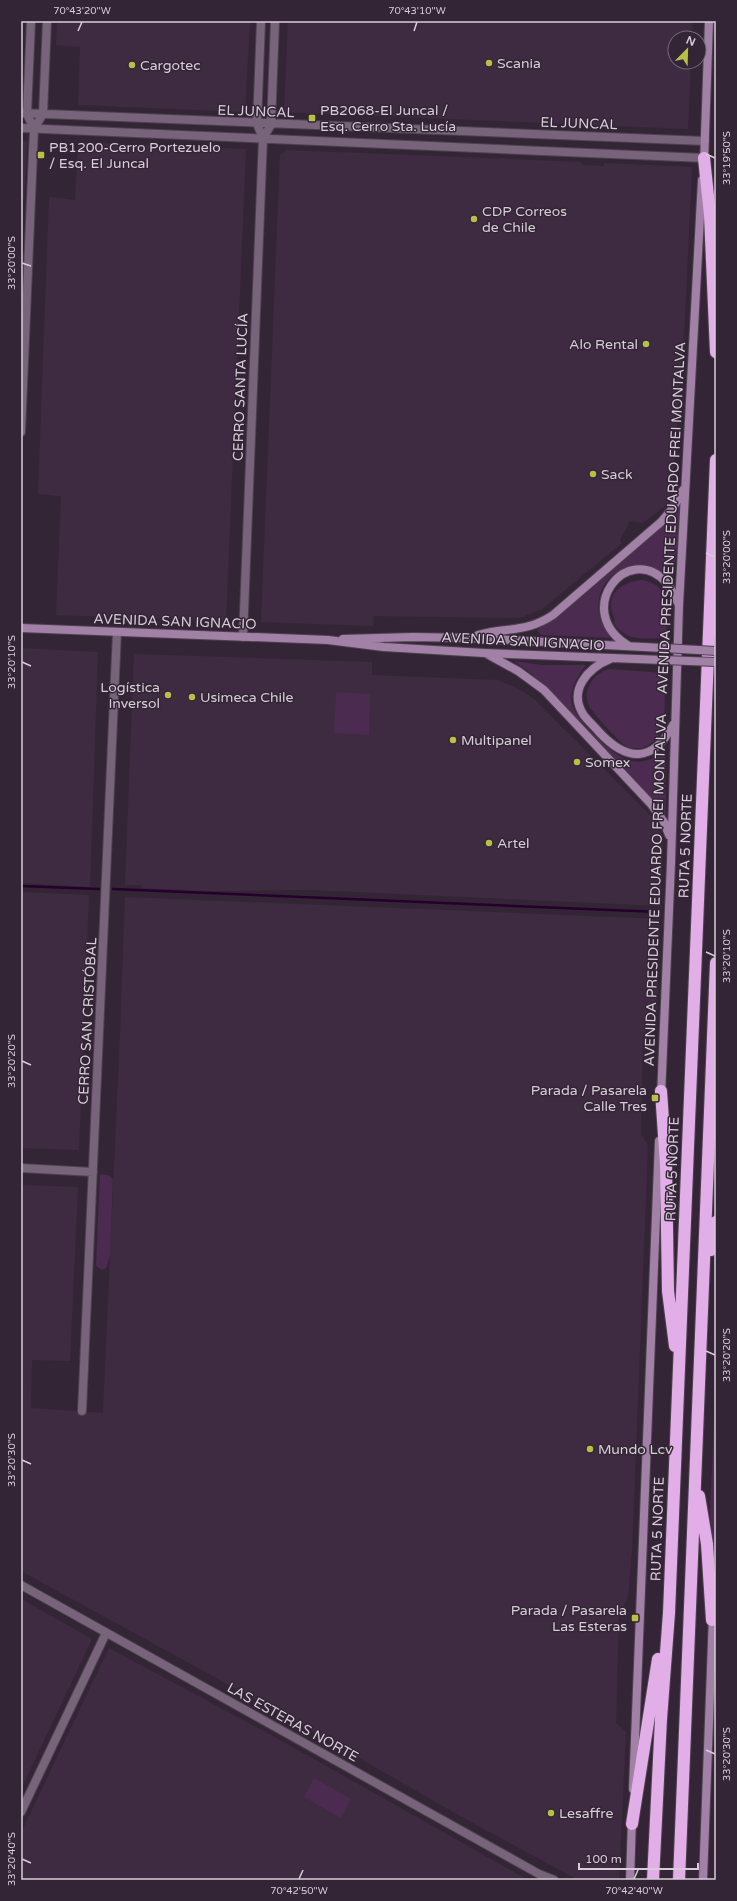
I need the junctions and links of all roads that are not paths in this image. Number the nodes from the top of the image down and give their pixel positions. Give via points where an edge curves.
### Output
1 (31, 21) edge
2 (47, 21) edge
3 (261, 21) edge
4 (275, 21) edge
5 (710, 21) edge
6 (24, 114) edge
7 (43, 114) junction
8 (256, 124) junction
9 (271, 124) junction
10 (21, 128) edge
11 (34, 129) junction
12 (263, 138) junction
13 (705, 141) junction
14 (704, 158) junction
15 (716, 352) edge
16 (21, 432) edge
17 (716, 460) edge
18 (685, 486) junction
19 (679, 605) junction
20 (21, 628) edge
21 (117, 632) junction
22 (243, 637) junction
23 (470, 638) junction
24 (328, 640) junction
25 (630, 646) junction
26 (716, 651) edge
27 (484, 653) junction
28 (615, 658) junction
29 (716, 662) edge
30 (674, 723) junction
31 (671, 843) junction
32 (716, 963) edge
33 (661, 1091) junction
34 (21, 1168) edge
35 (94, 1172) junction
36 (716, 1222) edge
37 (703, 1299) junction
38 (679, 1364) junction
39 (82, 1411) dead end
40 (695, 1482) junction
41 (21, 1585) edge
42 (716, 1600) edge
43 (669, 1613) junction
44 (712, 1620) junction
45 (106, 1632) junction
46 (21, 1812) edge
47 (632, 1824) junction
48 (554, 1880) edge
49 (630, 1880) edge
50 (654, 1880) edge
51 (679, 1880) edge
52 (703, 1880) edge

1 - 6 street
2 - 7 street
3 - 8 street, CERRO SANTA LUCÍA
4 - 9 street, CERRO SANTA LUCÍA
5 - 13 main road, AVENIDA PRESIDENTE EDUARDO FREI MONTALVA
6 - 7 street, EL JUNCAL
6 - 11 street
7 - 8 street, EL JUNCAL
7 - 11 street
8 - 9 street, EL JUNCAL
8 - 12 street, CERRO SANTA LUCÍA
9 - 12 street, CERRO SANTA LUCÍA
9 - 13 street, EL JUNCAL
10 - 11 street, EL JUNCAL
11 - 12 street, EL JUNCAL
11 - 16 street
12 - 14 street, EL JUNCAL
12 - 22 street, CERRO SANTA LUCÍA
13 - 14 main road, AVENIDA PRESIDENTE EDUARDO FREI MONTALVA
14 - 15 highway via 710,215
14 - 18 main road, AVENIDA PRESIDENTE EDUARDO FREI MONTALVA
17 - 38 highway, RUTA 5 NORTE
18 - 19 main road, AVENIDA PRESIDENTE EDUARDO FREI MONTALVA
18 - 23 main road via 677,502 661,522 554,615 526,628
19 - 25 main road via 667,584 653,574 642,570 632,571 615,579 606,594 604,613 615,634
19 - 30 main road, AVENIDA PRESIDENTE EDUARDO FREI MONTALVA
20 - 21 main road, AVENIDA SAN IGNACIO
21 - 22 main road, AVENIDA SAN IGNACIO
21 - 35 street, CERRO SAN CRISTÓBAL
22 - 24 main road, AVENIDA SAN IGNACIO
23 - 24 main road, AVENIDA SAN IGNACIO via 371,637
23 - 25 main road, AVENIDA SAN IGNACIO
24 - 27 main road, AVENIDA SAN IGNACIO via 384,647
25 - 26 main road, AVENIDA SAN IGNACIO, bridge
27 - 28 main road, AVENIDA SAN IGNACIO
27 - 31 main road via 522,673 544,690 656,809 664,822
28 - 29 main road, AVENIDA SAN IGNACIO, bridge
28 - 30 main road via 602,662 587,673 580,683 578,694 583,714 604,737 622,751 640,755 656,749
30 - 31 main road, AVENIDA PRESIDENTE EDUARDO FREI MONTALVA
31 - 33 main road, AVENIDA PRESIDENTE EDUARDO FREI MONTALVA
32 - 37 highway
33 - 38 highway via 666,1165 668,1291
33 - 47 main road, AVENIDA PRESIDENTE EDUARDO FREI MONTALVA
34 - 35 street
35 - 39 street, CERRO SAN CRISTÓBAL
36 - 37 highway
37 - 40 highway
38 - 43 highway, RUTA 5 NORTE
40 - 44 highway via 704,1516
40 - 51 highway
41 - 45 street, LAS ESTERAS NORTE
42 - 44 main road
43 - 47 highway via 651,1703
43 - 50 highway, RUTA 5 NORTE via 661,1719
44 - 52 main road
45 - 46 street
45 - 48 street, LAS ESTERAS NORTE via 539,1874
47 - 49 main road, AVENIDA PRESIDENTE EDUARDO FREI MONTALVA

